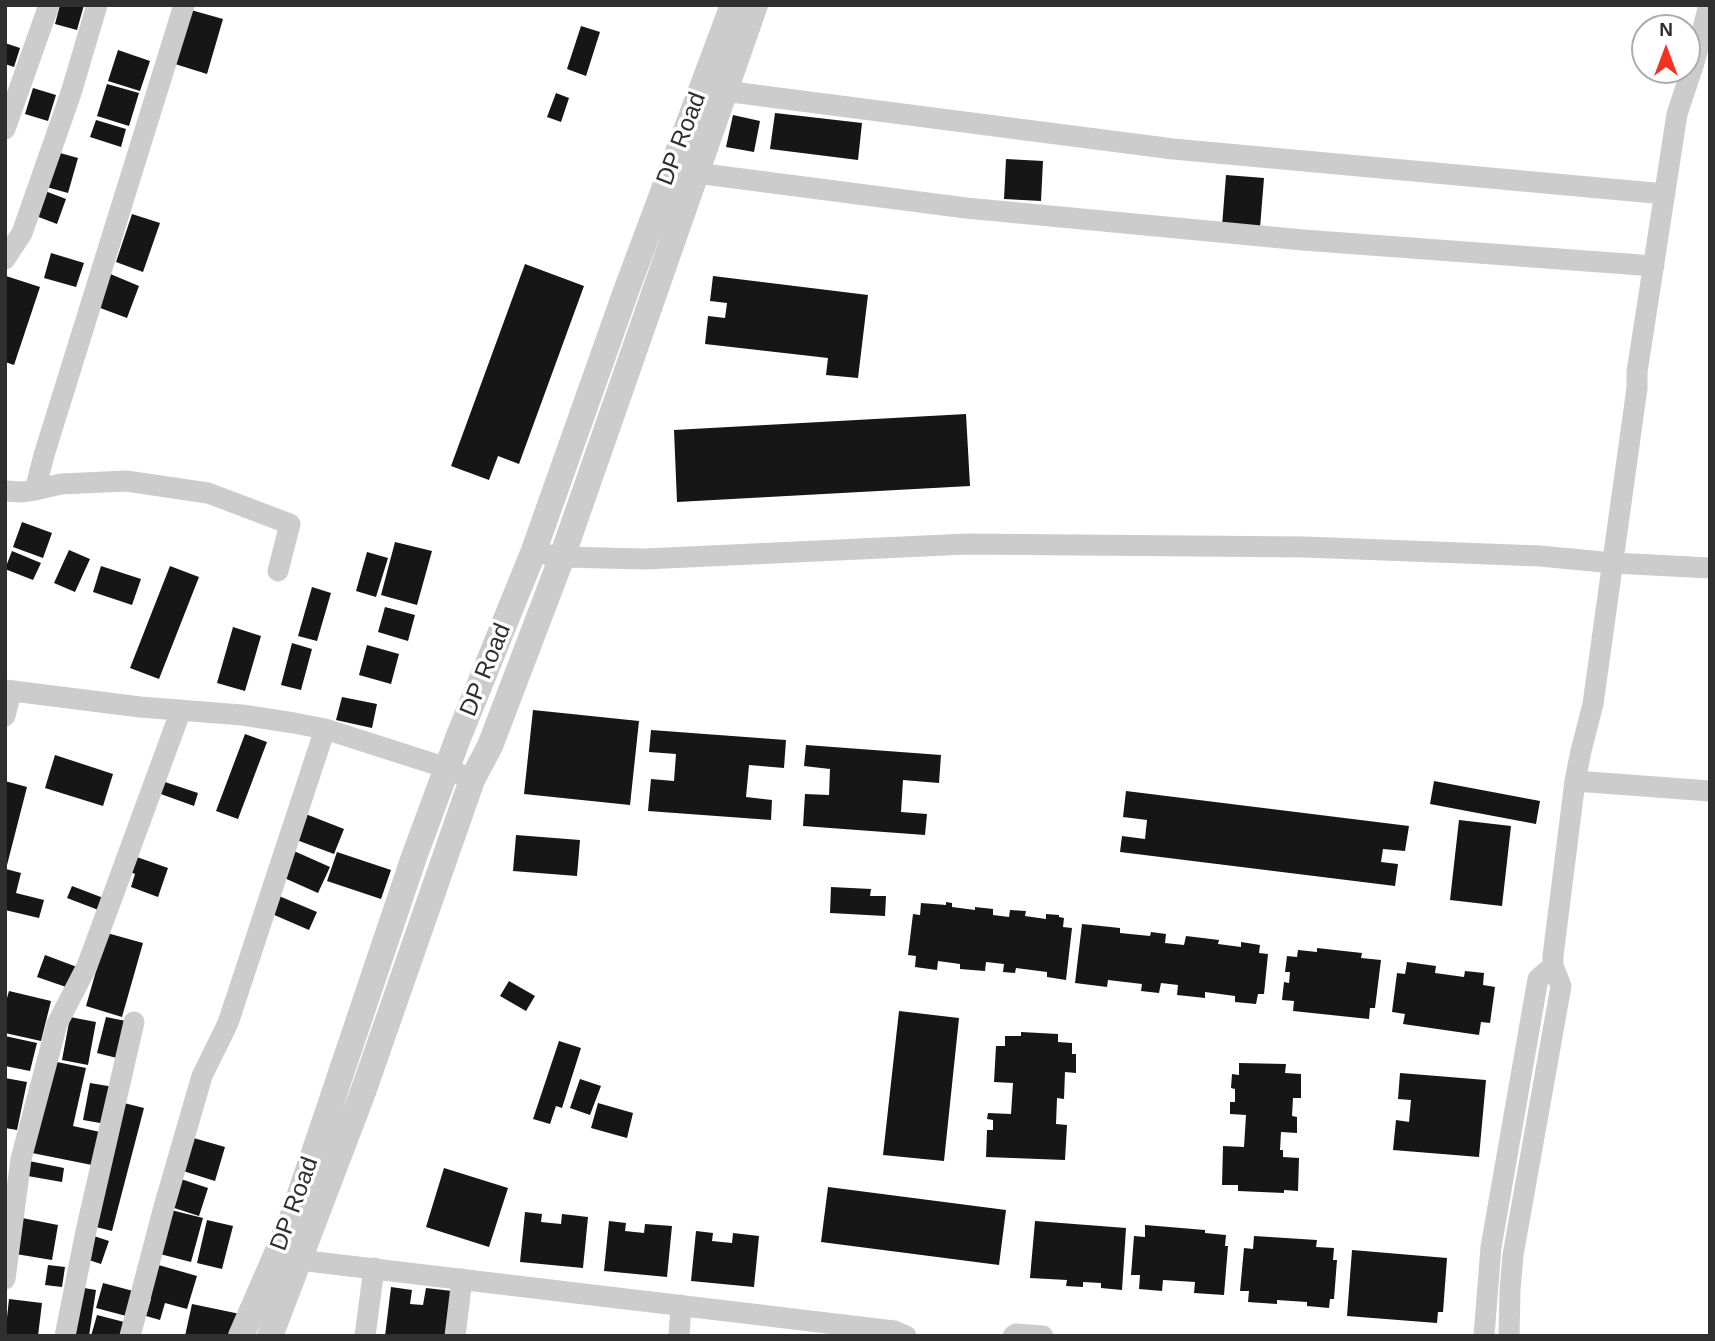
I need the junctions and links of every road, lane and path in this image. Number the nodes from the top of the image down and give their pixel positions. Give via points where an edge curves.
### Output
1 (49, 5) edge
2 (97, 5) edge
3 (184, 5) edge
4 (733, 5) edge
5 (755, 5) edge
6 (1709, 5) edge
7 (724, 91) junction
8 (5, 129) edge
9 (696, 173) junction
10 (1665, 194) junction
11 (6, 260) edge
12 (1654, 265) junction
13 (35, 490) junction
14 (5, 491) edge
15 (533, 553) junction
16 (562, 557) junction
17 (1613, 563) junction
18 (1710, 568) edge
19 (278, 571) dead end
20 (8, 691) edge
21 (181, 710) junction
22 (5, 716) edge
23 (325, 729) junction
24 (447, 768) junction
25 (472, 780) junction
26 (1575, 781) junction
27 (1710, 791) edge
28 (1553, 966) junction
29 (134, 1022) dead end
30 (342, 1069) junction
31 (369, 1074) junction
32 (289, 1256) junction
33 (374, 1268) junction
34 (5, 1279) edge
35 (462, 1279) junction
36 (681, 1306) junction
37 (65, 1336) edge
38 (130, 1336) edge
39 (241, 1336) edge
40 (270, 1336) edge
41 (365, 1336) edge
42 (455, 1336) edge
43 (679, 1336) edge
44 (906, 1336) edge
45 (1013, 1336) edge
46 (1043, 1336) edge
47 (1484, 1336) edge
48 (1509, 1336) edge

1 - 8 street
2 - 11 street via 27,220
3 - 13 street
4 - 15 street, DP Road
5 - 7 street, DP Road
6 - 10 street via 1677,114
7 - 9 street, DP Road
7 - 10 street via 1173,149
9 - 12 street via 966,208 1303,240
9 - 16 street, DP Road
10 - 12 street
12 - 17 street
13 - 14 street
13 - 19 street via 126,481 208,493 290,524
15 - 16 street
15 - 24 street, DP Road
16 - 17 street via 645,559 967,544 1305,547
16 - 25 street, DP Road via 490,746
17 - 18 street
17 - 26 street via 1593,704
20 - 21 street
20 - 22 street
21 - 23 street
21 - 34 street via 87,966 57,1024 21,1159
23 - 24 street
23 - 38 street via 228,1023 202,1076
24 - 25 street
24 - 30 street, DP Road
25 - 31 street, DP Road
26 - 27 street
26 - 28 street
28 - 47 street via 1538,979 1491,1247
28 - 48 street via 1560,986 1513,1255
29 - 37 street
30 - 31 street
30 - 32 street, DP Road via 291,1222
31 - 32 street, DP Road
32 - 33 street
32 - 39 street, DP Road
32 - 40 street, DP Road
33 - 35 street
33 - 41 street
35 - 36 street
35 - 42 street
36 - 43 street
36 - 44 street
45 - 46 street

